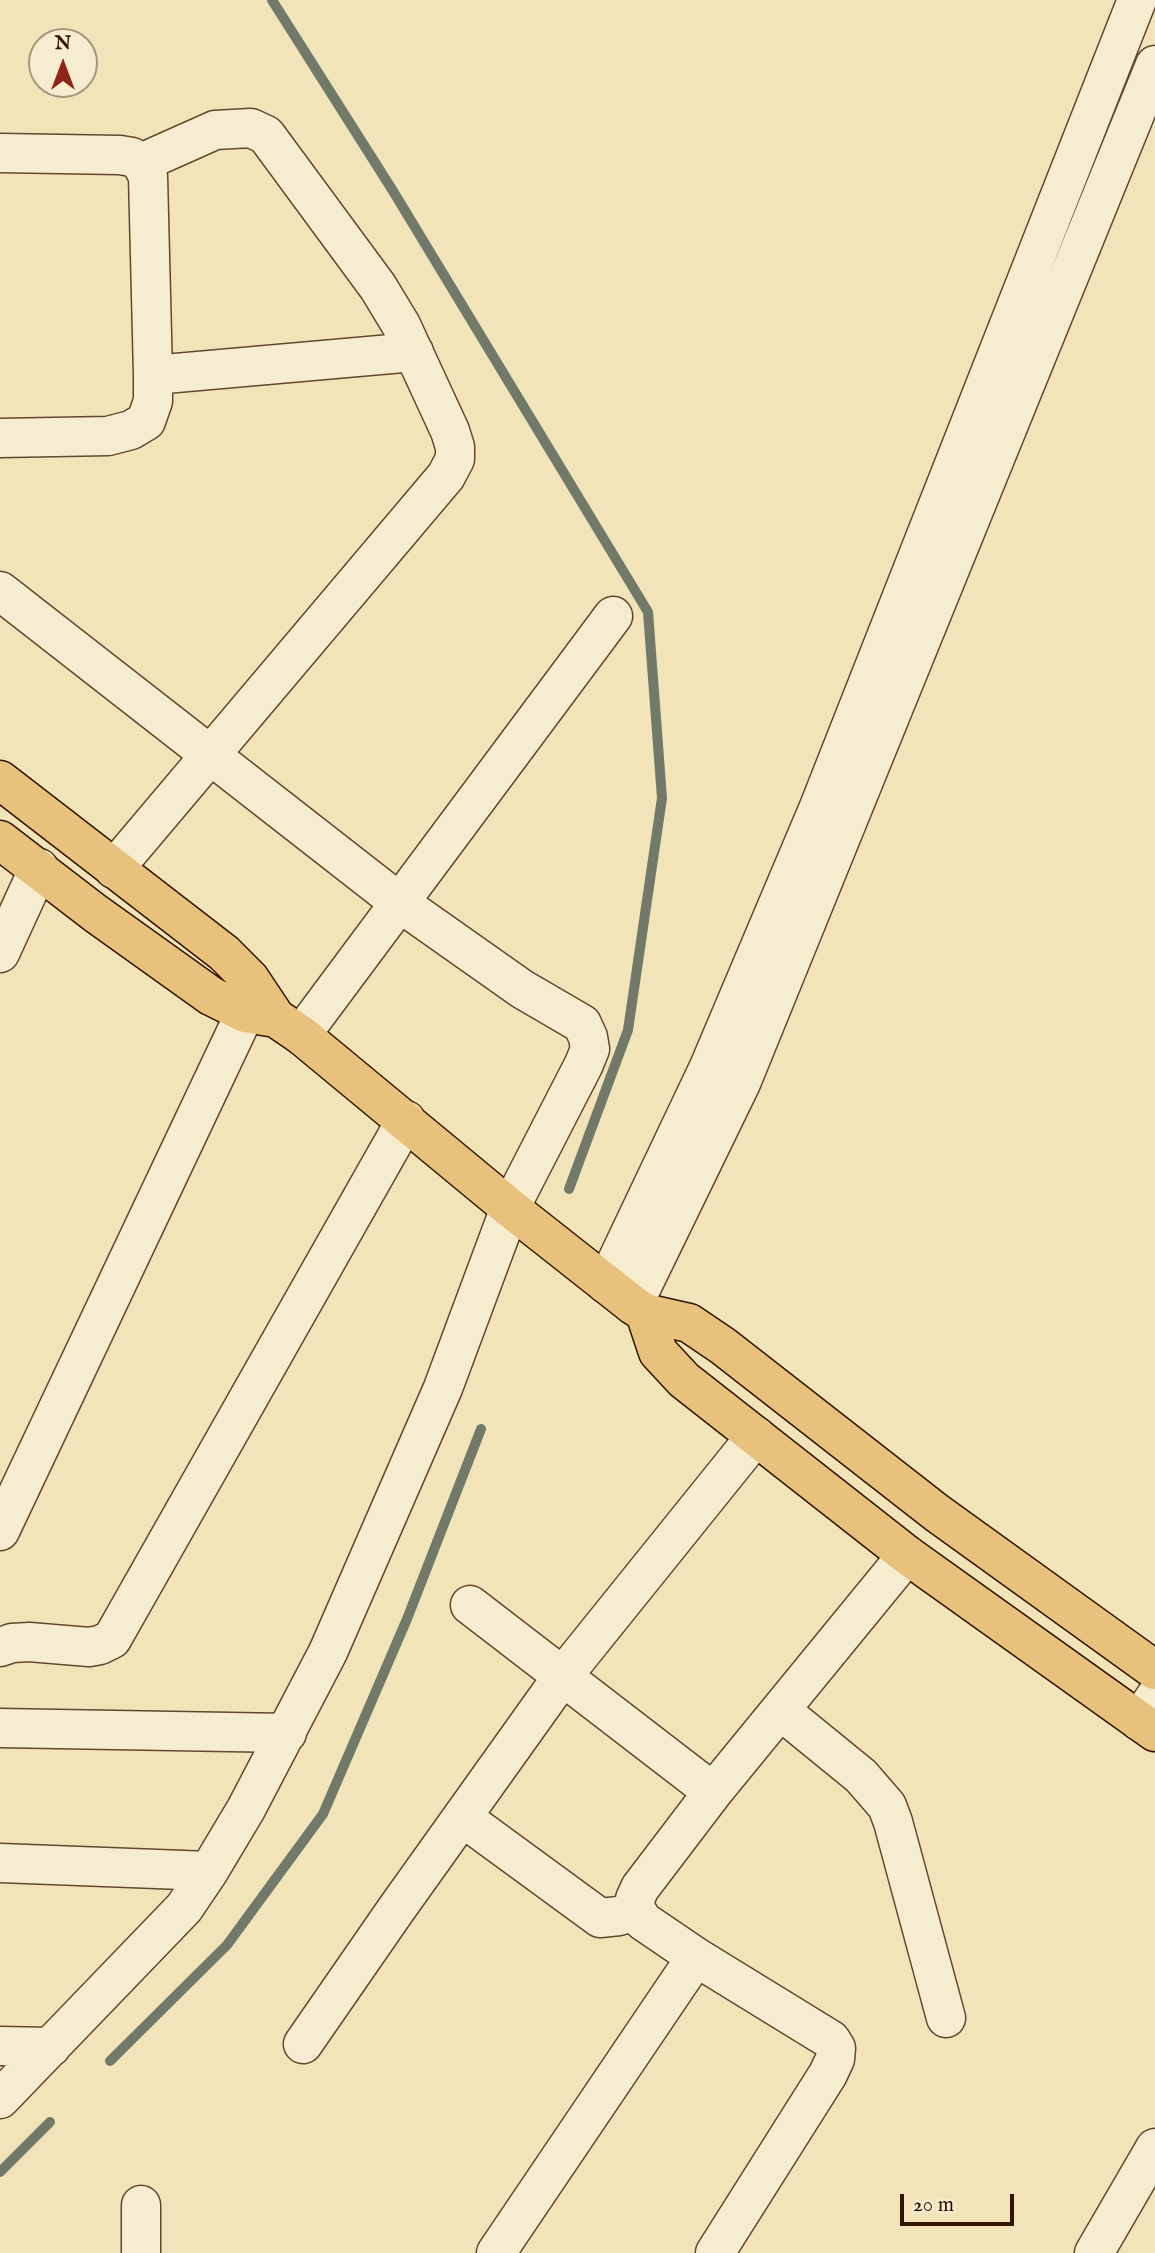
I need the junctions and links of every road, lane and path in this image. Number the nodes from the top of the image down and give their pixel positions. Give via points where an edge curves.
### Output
1 (1137, 0) edge
2 (1155, 65) edge
3 (0, 153) edge
4 (141, 163) junction
5 (414, 352) junction
6 (153, 375) junction
7 (0, 438) edge
8 (0, 591) edge
9 (613, 616) dead end
10 (209, 757) junction
11 (0, 780) edge
12 (0, 840) edge
13 (38, 869) junction
14 (114, 869) junction
15 (400, 903) junction
16 (0, 953) edge
17 (274, 1022) junction
18 (406, 1120) junction
19 (510, 1208) junction
20 (628, 1301) junction
21 (756, 1436) junction
22 (0, 1531) edge
23 (907, 1555) junction
24 (470, 1605) dead end
25 (0, 1647) edge
26 (1155, 1670) edge
27 (562, 1677) junction
28 (780, 1710) junction
29 (1150, 1717) edge
30 (0, 1728) edge
31 (287, 1733) junction
32 (713, 1792) junction
33 (462, 1817) junction
34 (0, 1863) edge
35 (209, 1871) junction
36 (636, 1910) junction
37 (696, 1957) junction
38 (946, 2018) dead end
39 (303, 2043) dead end
40 (0, 2046) edge
41 (51, 2047) junction
42 (0, 2099) edge
43 (1155, 2148) edge
44 (141, 2205) dead end
45 (141, 2253) edge
46 (496, 2253) edge
47 (715, 2253) edge
48 (1094, 2253) edge

1 - 20 street via 819,807 709,1067
2 - 20 street via 741,1083
3 - 4 street via 120,155
4 - 5 street via 215,130 251,128 266,135 377,287
4 - 6 street via 148,176
5 - 6 street
5 - 10 street via 450,431 455,459 446,476
6 - 7 street via 153,401 146,421 131,430 108,436
8 - 10 street
9 - 15 street
10 - 14 street
10 - 15 street
11 - 14 main road
12 - 13 main road
13 - 16 street
13 - 17 main road via 211,996
14 - 17 main road via 224,953 250,979
15 - 17 street
15 - 19 street via 522,989 582,1024 588,1037 590,1049 584,1064
17 - 18 main road
17 - 22 street
18 - 19 main road
18 - 25 street via 112,1639 89,1647 29,1642
19 - 20 main road
19 - 31 street via 443,1388 328,1652
20 - 21 main road via 658,1352 684,1380
20 - 26 main road via 689,1323 723,1346 937,1513
21 - 23 main road
21 - 27 street
23 - 28 street
23 - 29 main road
24 - 27 street
27 - 32 street
27 - 33 street
28 - 32 street
28 - 38 street via 861,1776 887,1806
30 - 31 street
31 - 35 street
32 - 36 street via 640,1888
33 - 36 street via 600,1918
33 - 39 street
34 - 35 street
35 - 41 street via 184,1908
36 - 37 street via 643,1922
37 - 46 street
37 - 47 street via 831,2040 836,2048 828,2074
40 - 41 street
41 - 42 street
43 - 48 street
44 - 45 street

